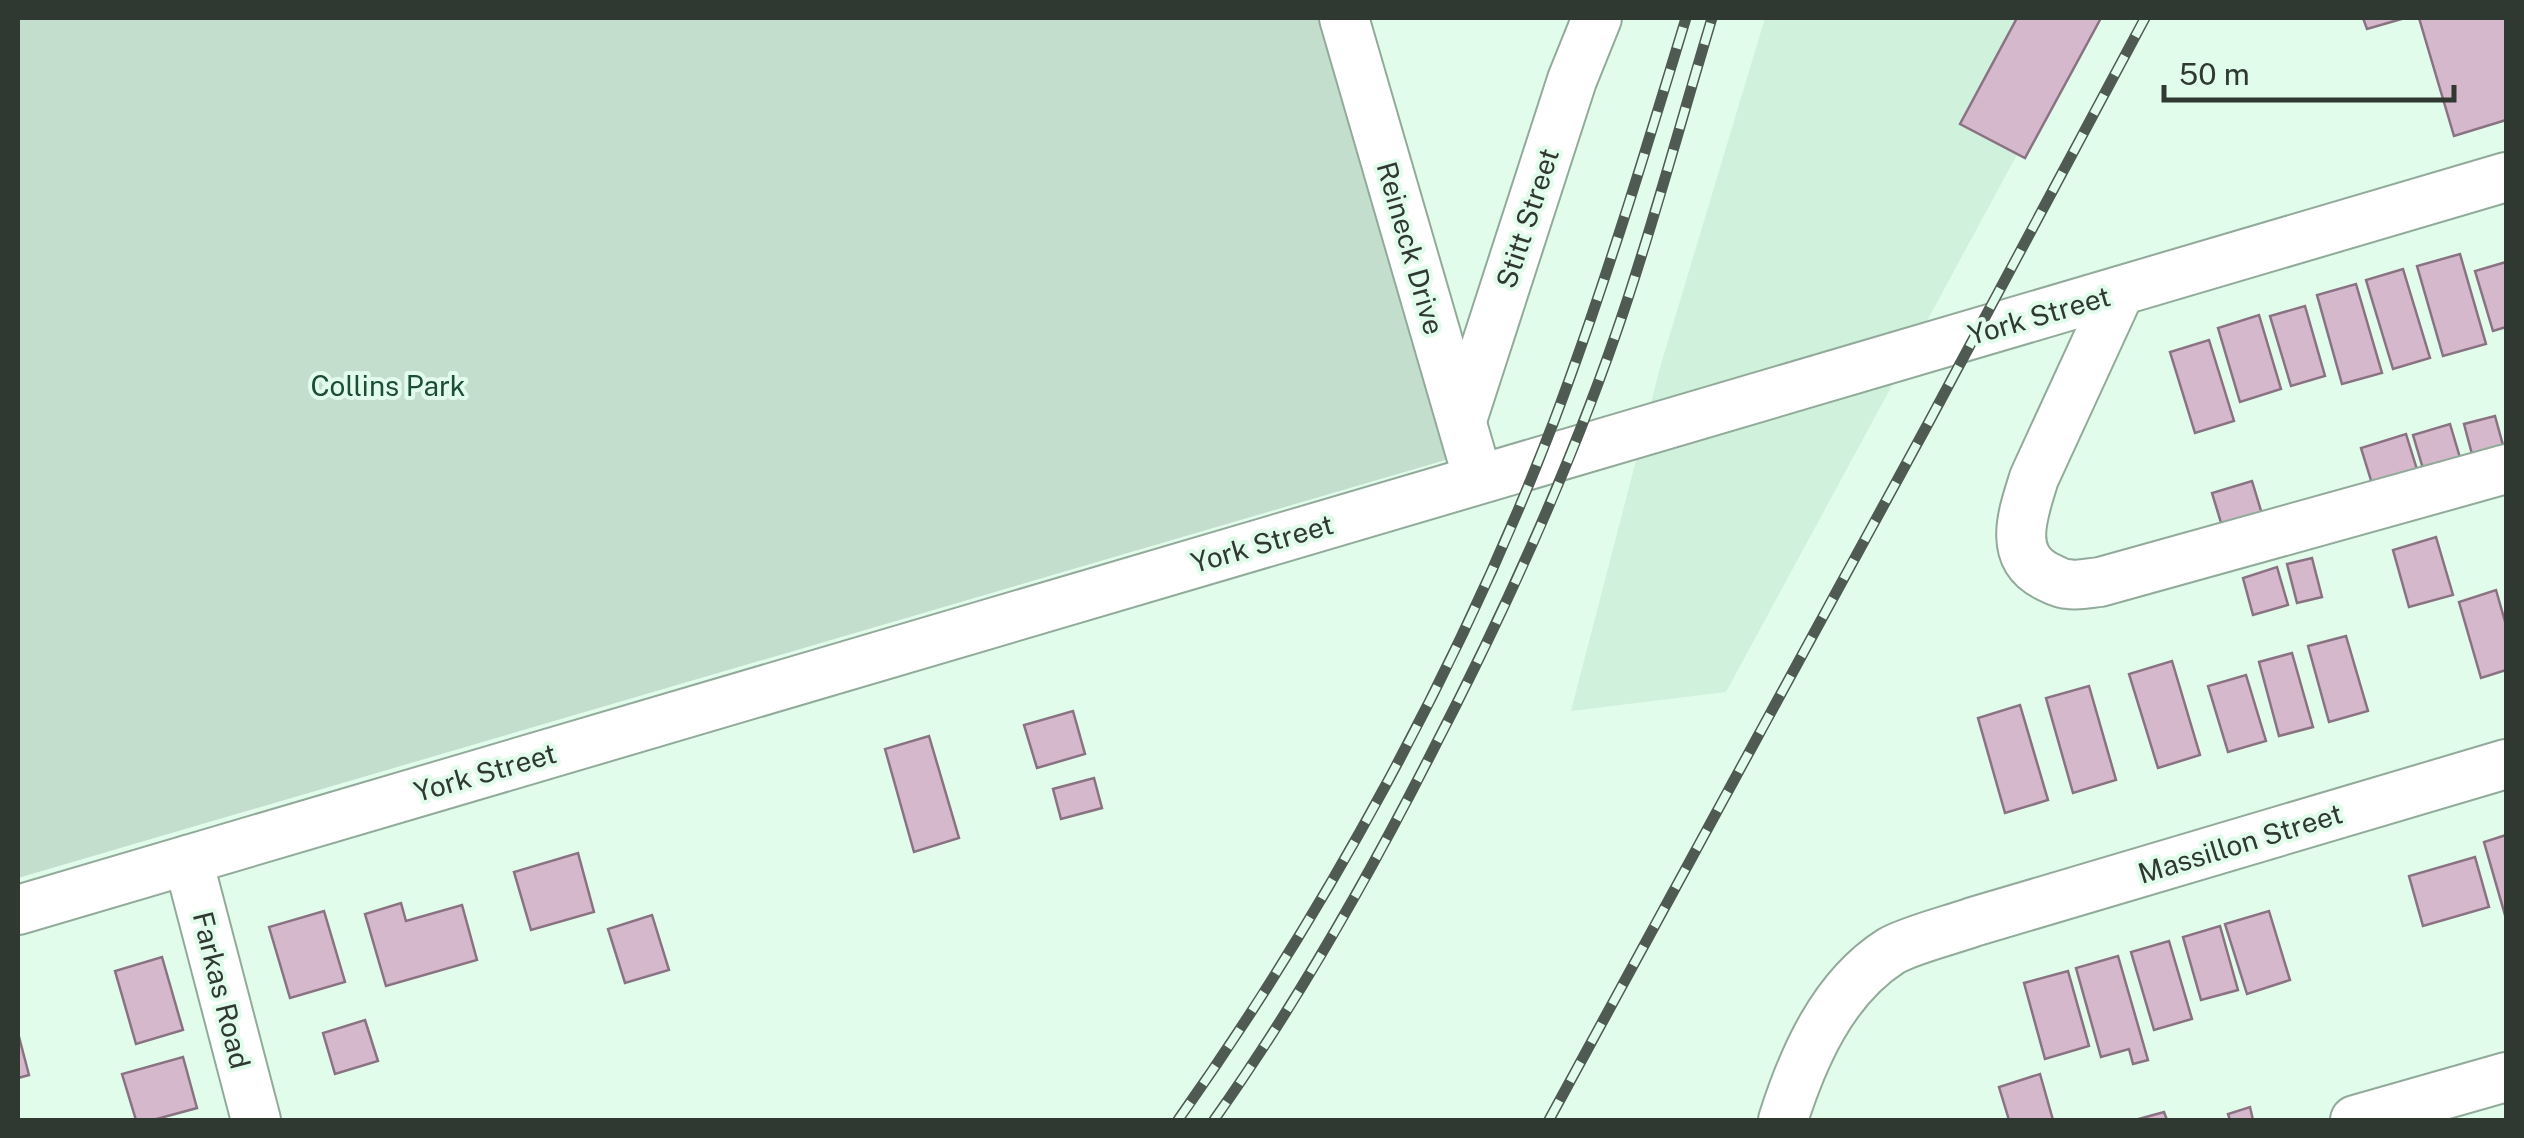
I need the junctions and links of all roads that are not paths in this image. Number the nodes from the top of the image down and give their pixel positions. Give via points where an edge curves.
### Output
1 (1344, 18) edge
2 (1597, 18) edge
3 (2506, 177) edge
4 (2120, 291) junction
5 (1462, 420) junction
6 (2506, 469) edge
7 (1478, 479) junction
8 (2506, 764) edge
9 (188, 860) junction
10 (18, 910) edge
11 (2506, 1078) edge
12 (256, 1120) edge
13 (1783, 1120) edge
14 (2355, 1120) edge

1 - 5 street, Reineck Drive
2 - 5 street, Stitt Street
3 - 4 street, York Street
4 - 6 street via 2025,508 2024,558 2042,574 2067,584 2100,582
4 - 7 street, York Street
5 - 7 street, Reineck Drive
7 - 9 street, York Street
8 - 13 street, Massillon Street via 1893,950 1822,1023
9 - 10 street, York Street
9 - 12 street, Farkas Road
11 - 14 street

